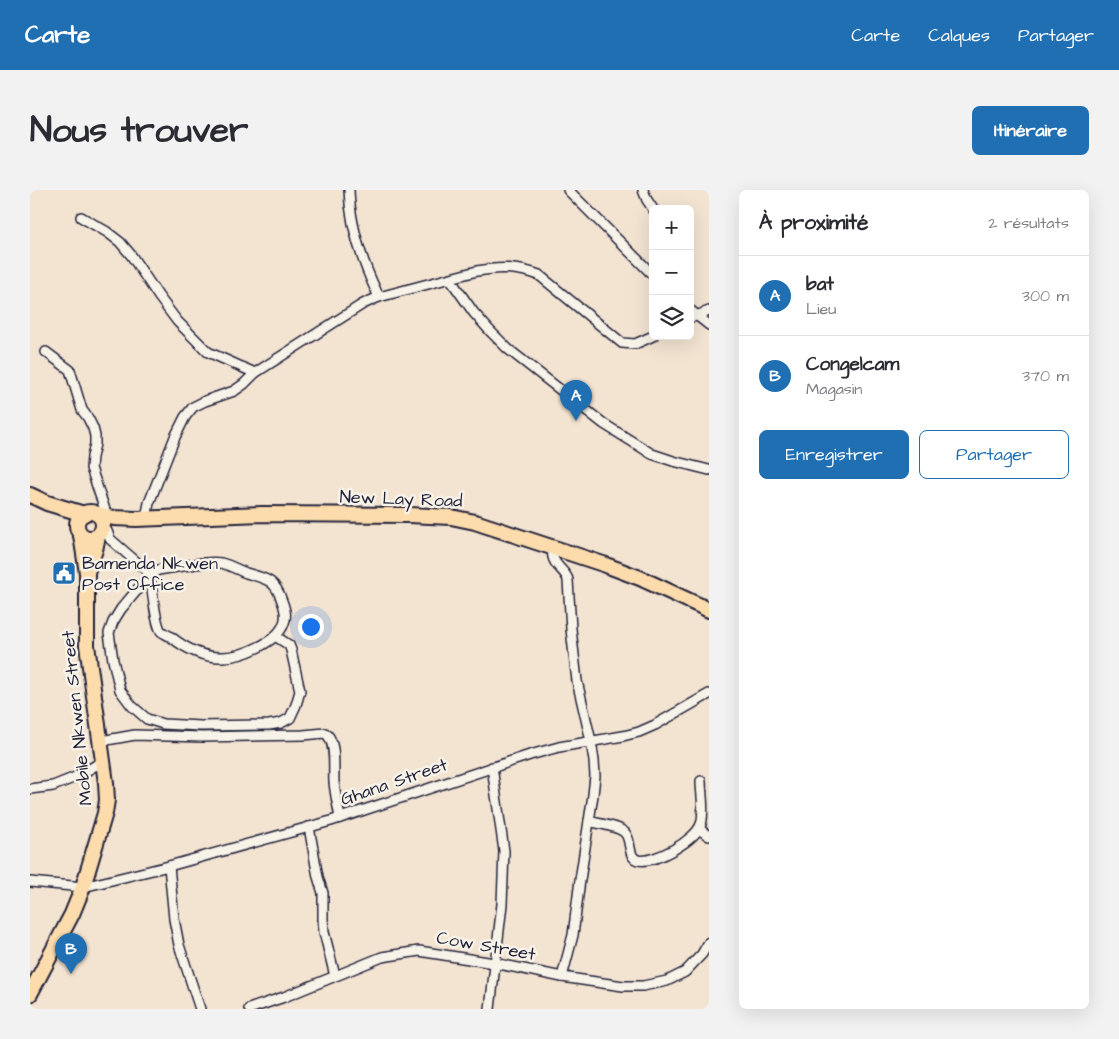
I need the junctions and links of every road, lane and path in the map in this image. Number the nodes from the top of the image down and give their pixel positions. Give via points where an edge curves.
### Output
1 (349, 190) edge
2 (568, 190) edge
3 (643, 190) edge
4 (650, 205) edge
5 (81, 217) dead end
6 (649, 271) edge
7 (450, 279) junction
8 (379, 296) junction
9 (709, 310) edge
10 (694, 314) edge
11 (694, 316) edge
12 (709, 325) edge
13 (649, 338) edge
14 (46, 352) dead end
15 (255, 373) junction
16 (709, 470) edge
17 (30, 495) edge
18 (47, 503) junction
19 (96, 515) junction
20 (141, 518) junction
21 (102, 533) junction
22 (80, 534) junction
23 (552, 548) junction
24 (87, 573) junction
25 (150, 575) junction
26 (709, 610) edge
27 (275, 636) junction
28 (709, 694) edge
29 (101, 741) junction
30 (591, 742) junction
31 (103, 761) junction
32 (492, 766) junction
33 (701, 781) dead end
34 (30, 789) edge
35 (340, 818) junction
36 (589, 821) junction
37 (310, 827) junction
38 (699, 829) junction
39 (709, 836) edge
40 (168, 866) junction
41 (30, 882) edge
42 (83, 887) junction
43 (709, 942) edge
44 (494, 963) junction
45 (335, 976) junction
46 (562, 977) junction
47 (30, 994) edge
48 (200, 1009) edge
49 (249, 1009) edge
50 (490, 1009) edge

1 - 8 street via 351,214 361,253
2 - 6 street
3 - 4 street
5 - 15 street via 120,242 177,321 208,352
7 - 8 street
7 - 13 street via 492,269 526,270 539,275 622,343 635,344
7 - 16 street via 474,313 508,349 604,424 652,454
8 - 15 street
9 - 10 street
11 - 12 street
14 - 19 street via 70,370 82,410 93,428 95,444 91,468
15 - 20 street via 234,391 193,407 184,417
17 - 18 highway
18 - 19 highway
18 - 22 highway via 66,516
19 - 20 highway
19 - 21 highway via 103,522
19 - 22 highway via 80,517 77,522
20 - 21 highway
20 - 23 highway, New Lay Road via 262,514 452,517
21 - 22 highway via 93,538
21 - 24 highway
21 - 25 street
22 - 24 highway
23 - 26 highway, New Lay Road via 640,578
23 - 30 street via 555,563 568,580 577,681
24 - 29 highway, Mobile Nkwen Street via 87,645
25 - 27 street via 161,630 185,647 223,657 263,646
25 - 27 street via 172,567 220,563 267,579 282,598 286,612 284,623
25 - 27 street via 121,609 109,633 120,690 147,719 163,724 201,726 269,725 290,718 300,691 289,645
28 - 30 street, Ghana Street via 639,732
29 - 31 highway, Mobile Nkwen Street
29 - 35 street via 135,735 202,737 325,733 331,740 334,754 334,782
30 - 32 street, Ghana Street
30 - 36 street via 595,776
31 - 34 street via 53,786
31 - 42 highway, Mobile Nkwen Street via 107,800
32 - 35 street, Ghana Street
32 - 44 street via 504,851 502,904
33 - 38 street via 702,822
35 - 37 street, Ghana Street
36 - 38 street via 621,830 629,840 631,855 638,860 666,853 687,841
36 - 46 street via 573,935
37 - 40 street, Ghana Street
37 - 45 street via 323,897 324,932
38 - 39 street
40 - 42 street, Ghana Street
40 - 48 street via 179,945
41 - 42 street, Ghana Street
42 - 47 highway, Mobile Nkwen Street
43 - 46 street, Cow Street via 694,964 667,981 623,986
44 - 45 street, Cow Street via 419,951 382,957
44 - 46 street, Cow Street
44 - 50 street
45 - 49 street, Cow Street

